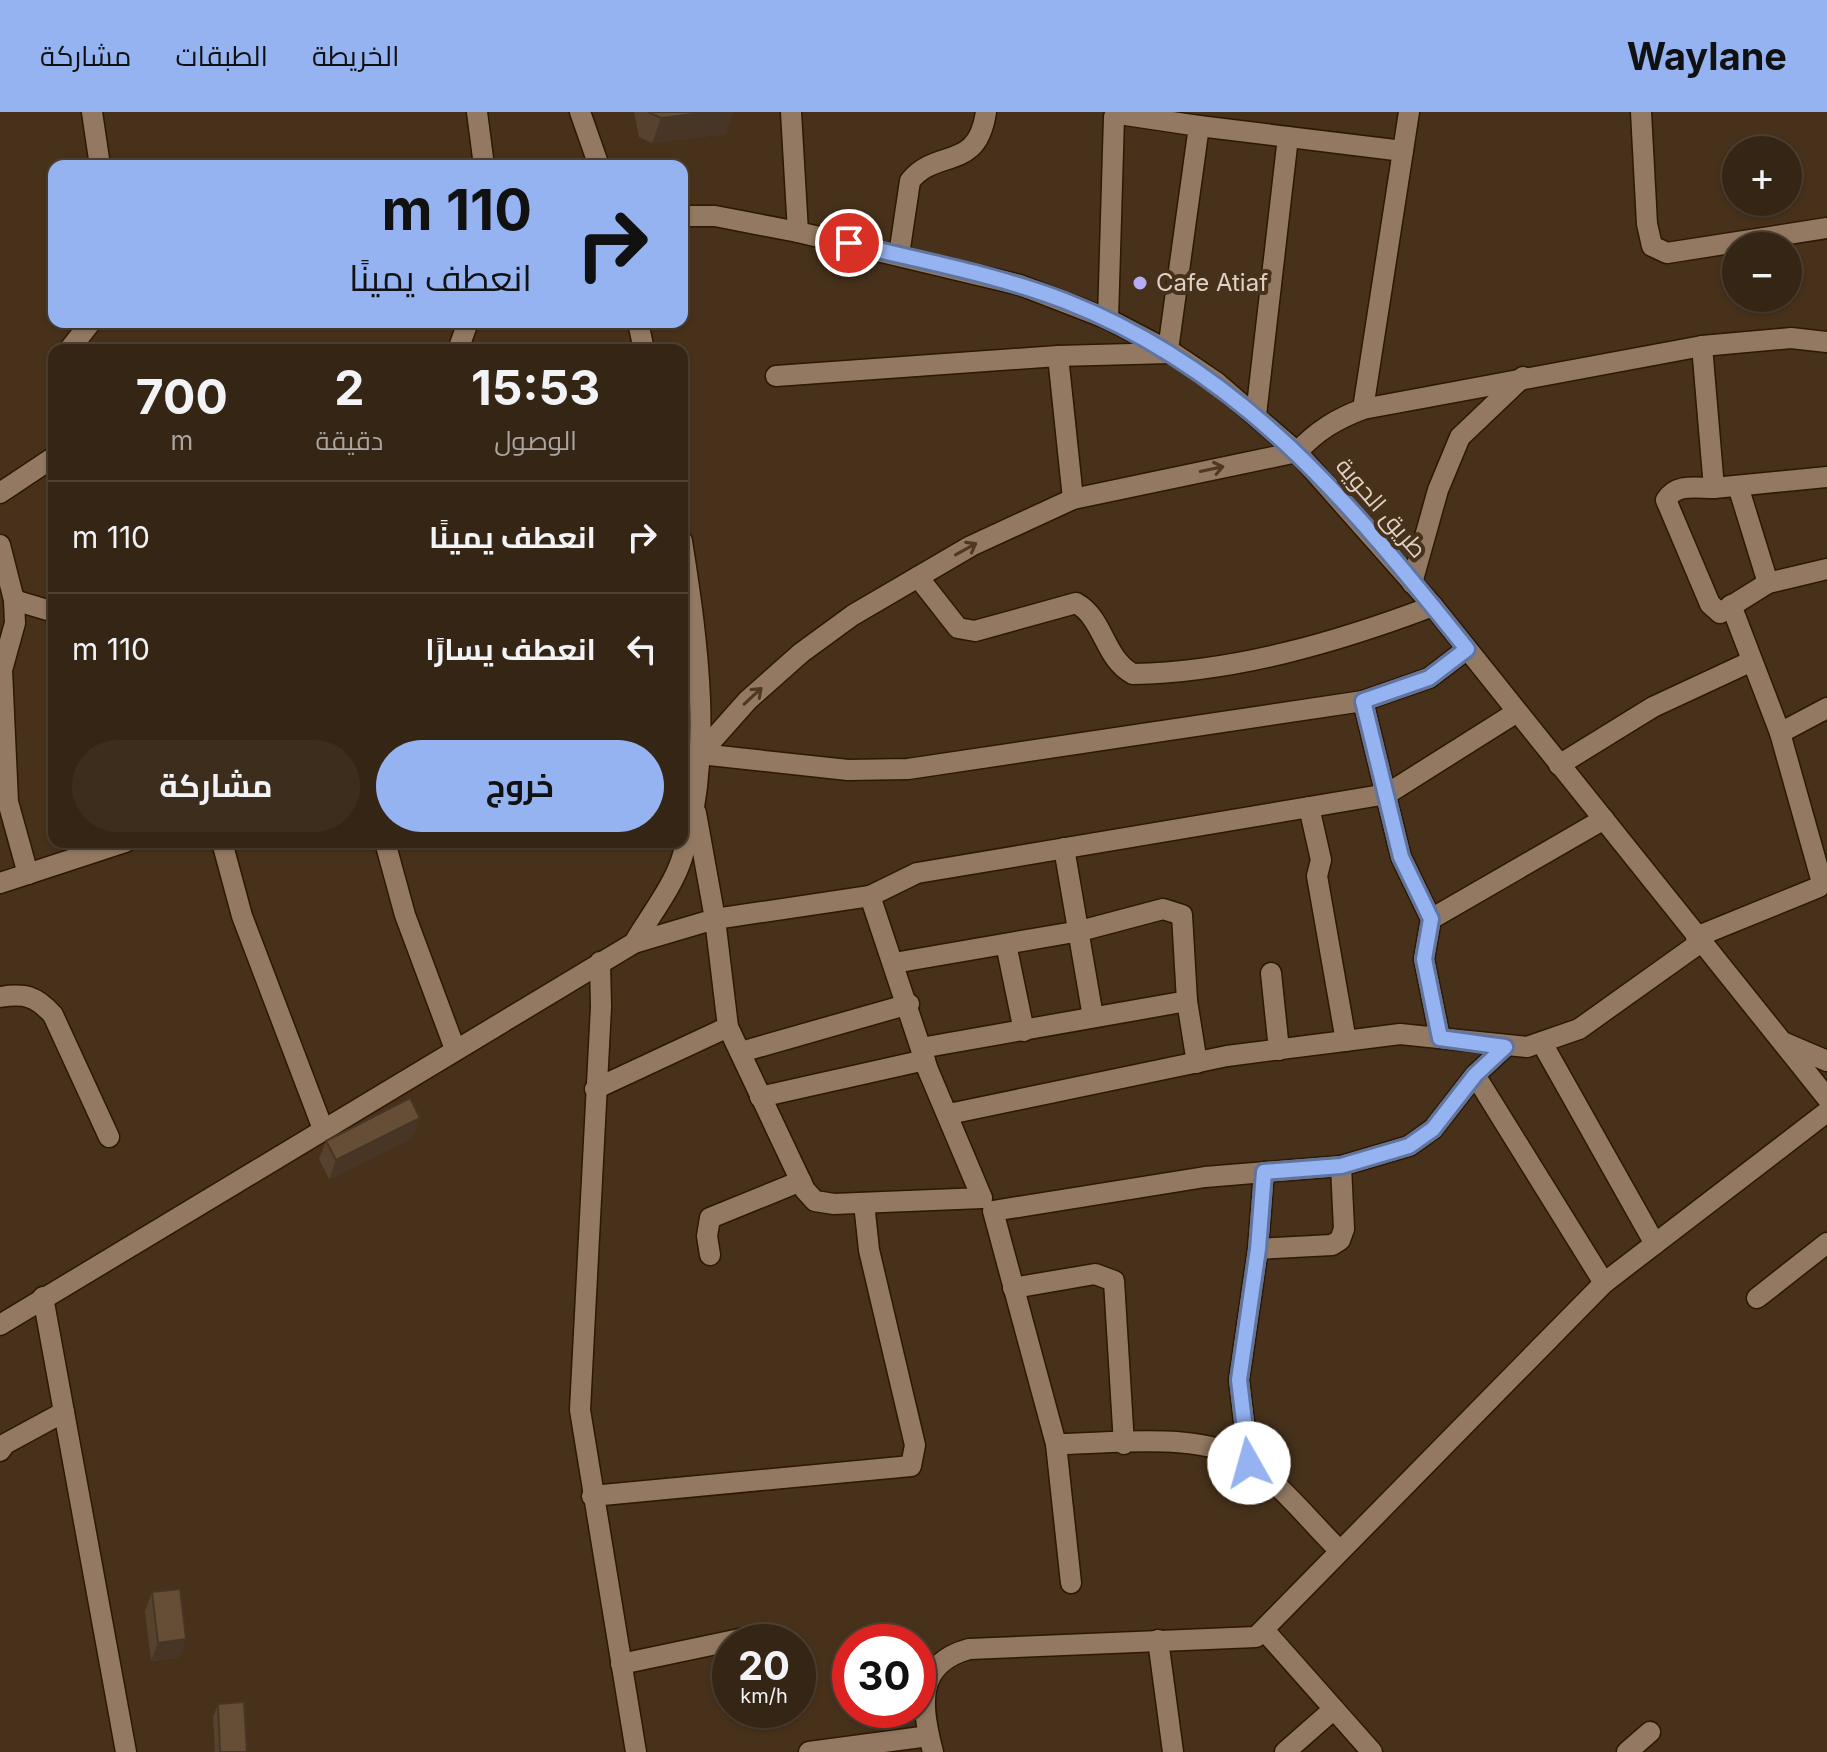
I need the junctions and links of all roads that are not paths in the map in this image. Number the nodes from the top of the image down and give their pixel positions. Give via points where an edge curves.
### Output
1 (92, 112) edge
2 (477, 112) edge
3 (580, 112) edge
4 (791, 112) edge
5 (986, 112) edge
6 (1409, 112) edge
7 (1641, 112) edge
8 (1111, 113) edge
9 (1224, 120) edge
10 (1199, 126) junction
11 (1288, 137) junction
12 (589, 139) junction
13 (1403, 151) junction
14 (99, 160) edge
15 (483, 160) edge
16 (597, 160) edge
17 (611, 160) edge
18 (700, 216) edge
19 (1827, 228) edge
20 (798, 232) junction
21 (899, 255) junction
22 (1108, 319) junction
23 (86, 328) edge
24 (1827, 342) edge
25 (74, 344) edge
26 (1702, 346) junction
27 (1171, 351) junction
28 (1058, 356) junction
29 (776, 376) dead end
30 (1523, 377) junction
31 (1363, 409) junction
32 (1256, 415) junction
33 (1297, 452) junction
34 (48, 461) edge
35 (1827, 477) edge
36 (1738, 486) junction
37 (1714, 488) junction
38 (0, 493) edge
39 (1073, 499) junction
40 (0, 545) edge
41 (1827, 569) edge
42 (918, 577) junction
43 (1412, 583) junction
44 (1768, 583) junction
45 (14, 600) junction
46 (1731, 605) junction
47 (1433, 606) junction
48 (48, 610) edge
49 (688, 615) edge
50 (8, 623) edge
51 (1467, 649) junction
52 (1752, 661) junction
53 (1363, 701) junction
54 (1827, 708) edge
55 (1517, 712) junction
56 (1780, 733) junction
57 (691, 755) edge
58 (1559, 765) junction
59 (1387, 794) junction
60 (693, 802) junction
61 (1309, 807) junction
62 (1604, 819) junction
63 (688, 828) edge
64 (107, 848) edge
65 (224, 848) edge
66 (387, 848) edge
67 (684, 848) edge
68 (1064, 848) junction
69 (28, 874) junction
70 (0, 883) edge
71 (870, 896) junction
72 (715, 919) junction
73 (1431, 919) junction
74 (1080, 931) junction
75 (1698, 940) junction
76 (634, 943) junction
77 (1006, 944) junction
78 (600, 962) junction
79 (894, 963) junction
80 (1271, 973) dead end
81 (0, 997) edge
82 (1187, 1001) junction
83 (909, 1004) junction
84 (1093, 1017) junction
85 (728, 1027) junction
86 (1024, 1031) junction
87 (1440, 1038) junction
88 (1777, 1039) junction
89 (1346, 1041) junction
90 (1542, 1043) junction
91 (1505, 1047) junction
92 (455, 1049) junction
93 (1279, 1050) junction
94 (741, 1052) junction
95 (923, 1054) junction
96 (1827, 1061) edge
97 (1197, 1063) junction
98 (1475, 1075) junction
99 (595, 1089) junction
100 (760, 1097) junction
101 (1827, 1098) edge
102 (1827, 1112) edge
103 (949, 1114) junction
104 (323, 1129) junction
105 (109, 1137) dead end
106 (1341, 1166) junction
107 (1264, 1172) junction
108 (801, 1181) junction
109 (864, 1203) junction
110 (988, 1205) junction
111 (1827, 1243) edge
112 (1655, 1244) junction
113 (1258, 1249) junction
114 (710, 1255) dead end
115 (1604, 1283) junction
116 (1013, 1288) junction
117 (43, 1297) junction
118 (1757, 1298) dead end
119 (0, 1325) edge
120 (64, 1412) junction
121 (1056, 1444) junction
122 (1124, 1444) junction
123 (0, 1451) edge
124 (1249, 1463) junction
125 (592, 1496) junction
126 (1338, 1549) junction
127 (1071, 1583) dead end
128 (1264, 1630) junction
129 (1158, 1640) junction
130 (712, 1645) edge
131 (621, 1664) junction
132 (1334, 1709) junction
133 (1650, 1732) dead end
134 (931, 1744) edge
135 (126, 1752) edge
136 (636, 1752) edge
137 (809, 1752) edge
138 (1173, 1752) edge
139 (1285, 1752) edge
140 (1372, 1752) edge
141 (1627, 1752) edge

1 - 14 street
2 - 15 street
3 - 12 street
4 - 20 street
5 - 21 street via 976,145 917,172 910,181
6 - 13 street
7 - 19 street via 1652,246 1667,253
8 - 10 street
8 - 22 street
9 - 10 street
9 - 11 street
10 - 27 street
11 - 13 street
11 - 32 street
12 - 16 street
12 - 17 street
13 - 31 street
18 - 20 street, طريق الحوية
20 - 21 street, طريق الحوية
21 - 22 street, طريق الحوية via 1020,285
22 - 27 street, طريق الحوية
23 - 25 street
24 - 26 street via 1791,338
26 - 30 street
26 - 37 street
27 - 28 street
27 - 32 street, طريق الحوية
28 - 29 street
28 - 39 street
30 - 31 street
30 - 43 street via 1460,437 1438,490
31 - 33 street via 1338,418
32 - 33 street, طريق الحوية
39 -> 33 street
33 - 43 street, طريق الحوية
34 - 38 street
35 - 36 street
36 - 37 street
36 - 44 street
37 - 46 street via 1681,487 1666,500 1710,604 1720,613
42 -> 39 street
40 - 45 street
41 - 44 street
42 - 47 street via 958,628 975,631 1076,603 1088,609 1120,667 1133,674 1254,659 1351,637
57 -> 42 street via 801,653
43 - 47 street, طريق الحوية
44 - 46 street
45 - 48 street
45 - 50 street
46 - 52 street
47 - 51 street, طريق الحوية
49 - 57 street
50 - 69 street via 2,670 7,787
51 - 53 street via 1429,678
51 - 55 street, طريق الحوية
52 - 56 street
52 - 58 street via 1653,707
53 - 57 street via 908,769 848,770
53 - 59 street
54 - 56 street
55 - 58 street, طريق الحوية
55 - 59 street
56 - 75 street via 1819,887
57 - 60 street
58 - 62 street, طريق الحوية
59 - 61 street
59 - 73 street via 1401,857
60 - 63 street
60 - 72 street
61 - 68 street
61 - 89 street
62 - 73 street
62 - 75 street, طريق الحوية
64 - 69 street
65 - 104 street via 242,916
66 - 92 street via 405,915
67 - 76 street
68 - 71 street via 917,873
68 - 74 street
69 - 70 street
71 - 72 street
71 - 79 street
72 - 76 street
72 - 85 street
73 - 87 street via 1424,959
74 - 77 street
74 - 82 street via 1163,909 1182,915
74 - 84 street
75 - 88 street, طريق الحوية
75 - 90 street via 1579,1029
76 - 78 street
77 - 79 street
77 - 86 street
78 - 92 street
78 - 99 street
79 - 83 street
80 - 93 street
81 - 105 street via 21,994 40,1000 53,1015
82 - 84 street
82 - 97 street
83 - 94 street
83 - 95 street
84 - 86 street
85 - 94 street
85 - 99 street
86 - 95 street
87 - 89 street via 1400,1034
87 - 91 street
88 - 96 street
88 - 101 street, طريق الحوية
89 - 93 street
90 - 91 street
90 - 112 street
91 - 98 street
92 - 104 street
93 - 97 street
94 - 100 street
95 - 100 street
95 - 103 street
97 - 103 street
98 - 106 street via 1433,1129 1409,1146
98 - 115 street
99 - 125 street via 580,1410
100 - 108 street
102 - 112 street
103 - 110 street
104 - 117 street
106 - 107 street
106 - 113 street via 1340,1240 1332,1245
107 - 110 street
107 - 113 street
108 - 109 street via 815,1201
108 - 114 street via 710,1218
109 - 110 street
109 - 125 street via 869,1250 915,1445 911,1466
110 - 116 street
111 - 118 street
112 - 115 street
113 - 124 street via 1239,1380
115 - 126 street
116 - 121 street
116 - 122 street via 1095,1274 1114,1281
117 - 119 street
117 - 120 street
120 - 123 street
120 - 135 street
121 - 122 street
121 - 127 street
122 - 124 street via 1190,1443 1219,1448
124 - 126 street
125 - 131 street
126 - 128 street
128 - 129 street via 1256,1637
128 - 132 street
129 - 134 street via 969,1649 947,1655 929,1675
129 - 138 street
130 - 131 street
131 - 136 street
132 - 139 street
132 - 140 street
133 - 141 street
134 - 137 street

